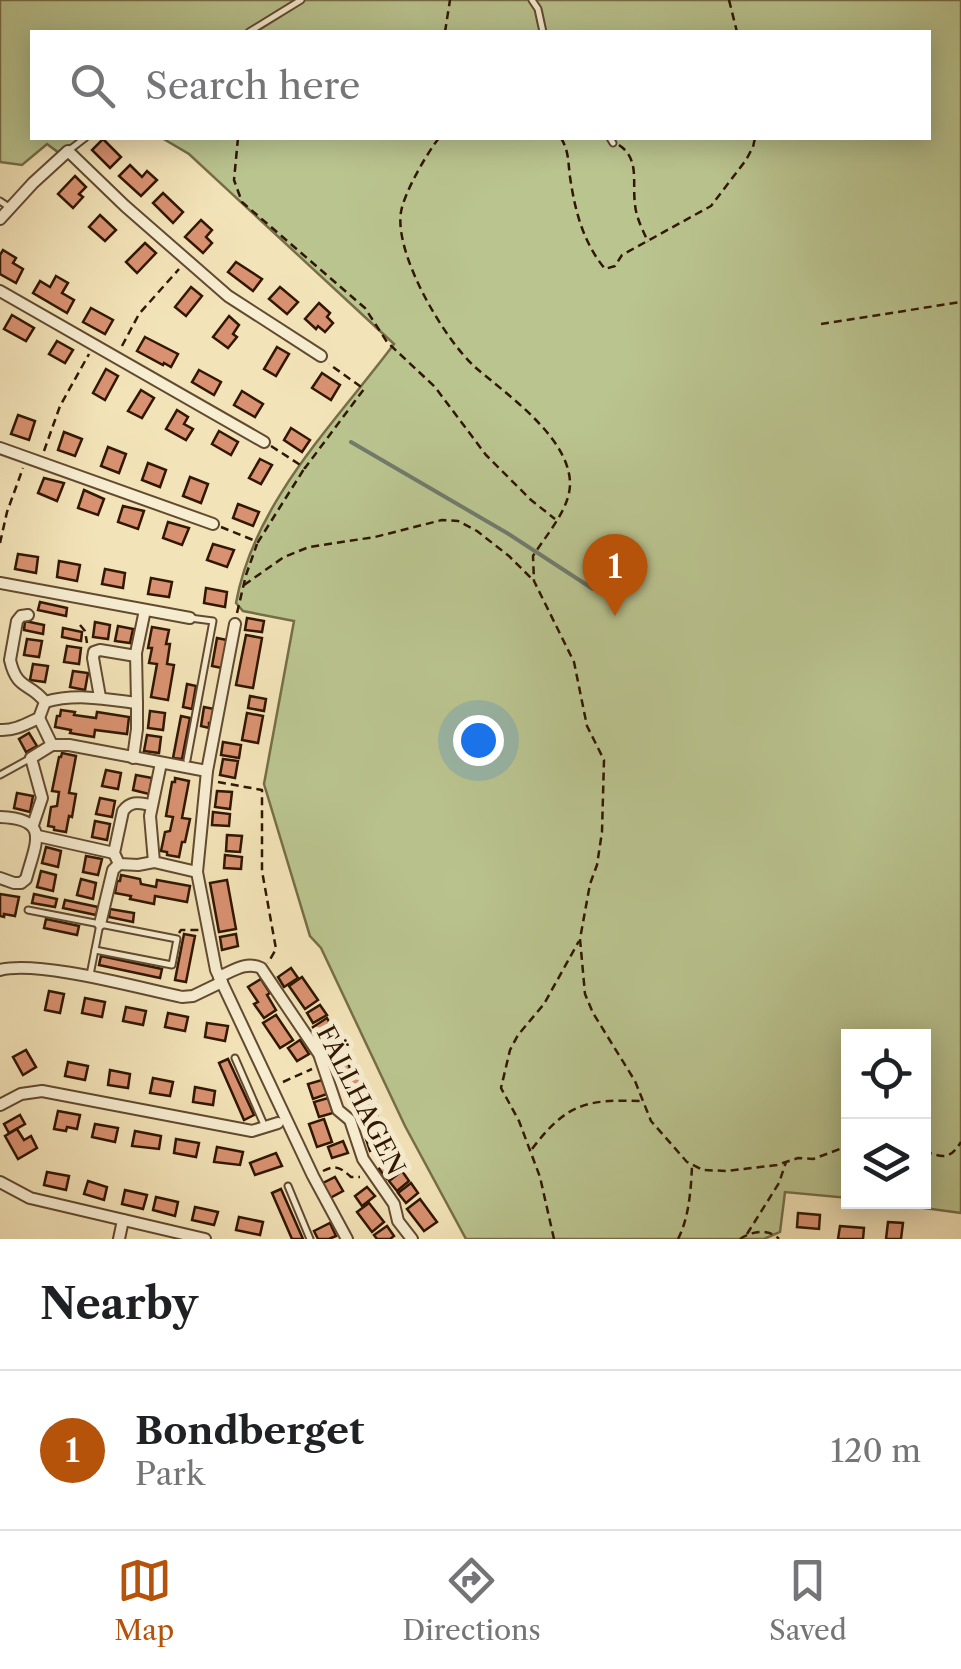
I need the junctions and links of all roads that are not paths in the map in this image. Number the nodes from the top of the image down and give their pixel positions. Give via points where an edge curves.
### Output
1 (301, 0) edge
2 (532, 0) edge
3 (251, 30) edge
4 (543, 30) edge
5 (82, 140) edge
6 (68, 151) junction
7 (5, 204) edge
8 (0, 219) edge
9 (0, 292) edge
10 (321, 356) road end
11 (264, 442) road end
12 (0, 448) edge
13 (213, 524) road end
14 (0, 583) edge
15 (146, 610) junction
16 (28, 616) dead end
17 (190, 618) joint
18 (235, 624) road end
19 (136, 656) junction
20 (5, 659) edge
21 (100, 697) junction
22 (45, 702) junction
23 (137, 703) junction
24 (39, 718) junction
25 (0, 730) edge
26 (52, 745) junction
27 (31, 758) junction
28 (133, 758) junction
29 (188, 760) dead end
30 (162, 763) junction
31 (0, 775) edge
32 (207, 776) junction
33 (151, 806) junction
34 (0, 817) edge
35 (35, 831) junction
36 (116, 859) junction
37 (154, 862) junction
38 (197, 872) junction
39 (0, 878) edge
40 (28, 910) dead end
41 (100, 924) junction
42 (95, 950) junction
43 (0, 970) edge
44 (90, 978) junction
45 (221, 979) junction
46 (235, 1058) dead end
47 (0, 1106) edge
48 (278, 1122) dead end
49 (266, 1126) junction
50 (0, 1182) edge
51 (288, 1186) dead end
52 (123, 1220) junction
53 (183, 1236) edge
54 (119, 1239) edge
55 (205, 1239) edge
56 (310, 1239) edge
57 (347, 1239) edge
58 (412, 1239) edge

1 - 3 lane
2 - 4 lane
5 - 6 lane
6 - 7 street
6 - 10 street via 228,296
7 - 8 street
9 - 11 street
12 - 13 street
14 - 15 street
15 - 17 street
15 - 19 street
16 - 20 street via 17,621
17 - 29 lane via 214,621
18 - 32 street
19 - 21 street via 94,652
19 - 23 street
20 - 22 street via 18,682
21 - 22 street
21 - 23 street
22 - 24 street
23 - 28 street
24 - 25 street
24 - 26 street
26 - 27 street
26 - 28 street
27 - 31 lane
27 - 35 street via 42,798
28 - 30 street
30 - 32 street
30 - 33 street
32 - 38 street
33 - 36 street via 131,803 123,811
33 - 37 street
34 - 35 street via 26,821
35 - 36 street
35 - 39 street via 26,879
36 - 37 street
36 - 41 street
37 - 38 street
38 - 45 street
40 - 41 lane
41 - 42 lane
41 - 42 lane via 177,939 172,965
42 - 44 lane
43 - 44 street
44 - 45 street via 182,997
45 - 57 street
45 - 58 street, FÄLLHAGEN via 243,966 261,968 319,1054 338,1110 350,1120 363,1159
46 - 49 lane
47 - 49 street via 42,1090 252,1131
48 - 49 street
50 - 52 street via 30,1198
51 - 56 lane
52 - 53 street
52 - 54 street
53 - 55 street

